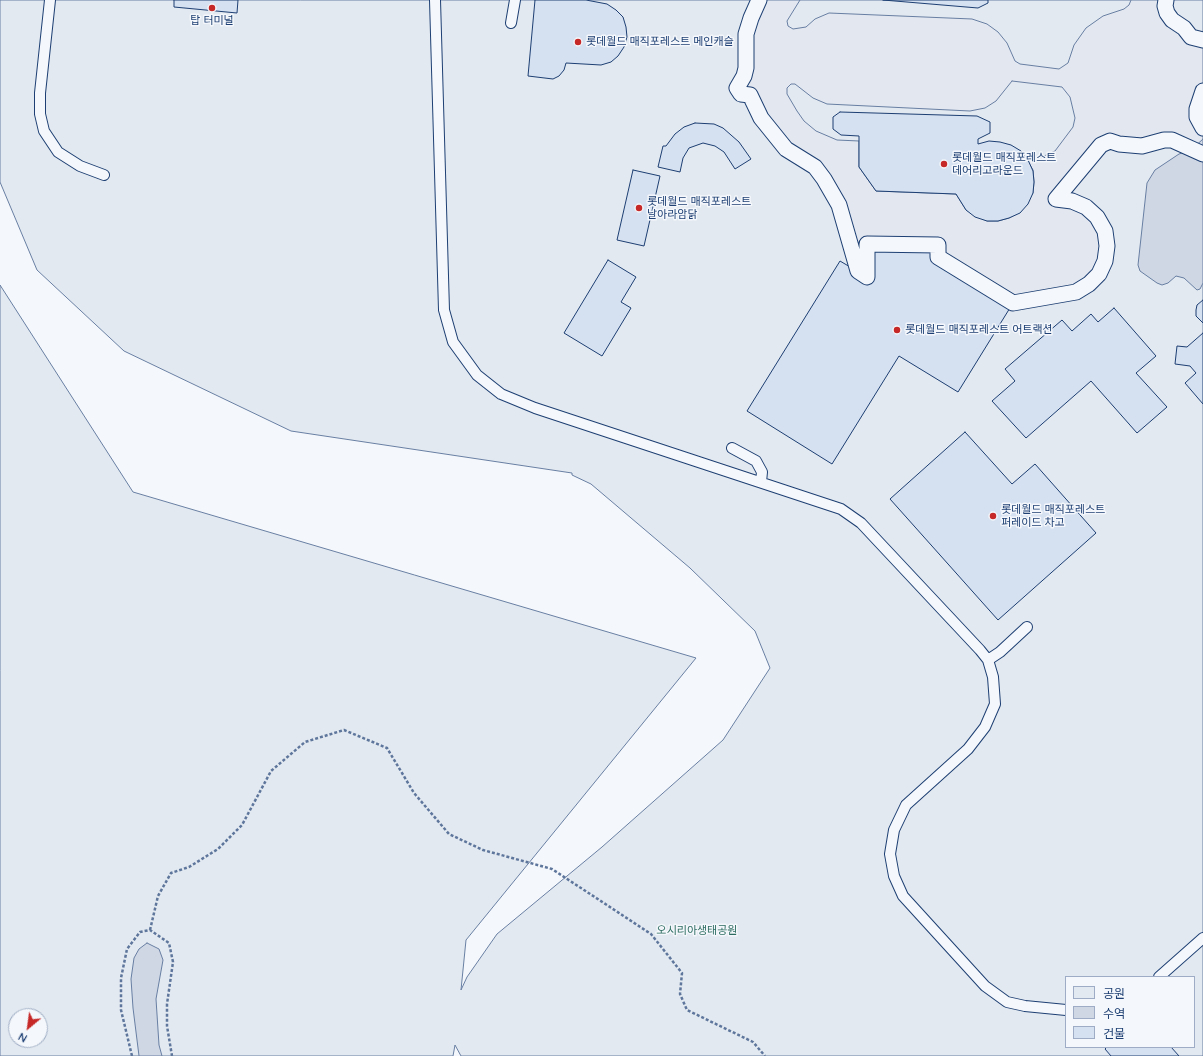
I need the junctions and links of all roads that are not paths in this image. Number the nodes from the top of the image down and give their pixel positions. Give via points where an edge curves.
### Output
1 (50, 0) edge
2 (435, 0) edge
3 (515, 0) edge
4 (759, 0) edge
5 (1166, 0) edge
6 (511, 23) dead end
7 (1203, 40) edge
8 (1203, 91) edge
9 (1203, 128) edge
10 (1203, 154) edge
11 (104, 175) dead end
12 (732, 448) dead end
13 (761, 482) junction
14 (1026, 627) dead end
15 (988, 660) junction
16 (1203, 938) edge
17 (1160, 976) edge
18 (1065, 1010) edge

1 - 11 lane via 40,94 40,114 44,131 58,152 80,166
2 - 13 lane via 444,310 453,342 477,375 501,394 535,408
3 - 6 lane
4 - 10 street via 746,34 746,68 737,88 741,94 750,95 761,118 786,149 815,167 824,179 839,205 858,271 867,277 867,244 938,245 938,257 1013,303 1076,292 1099,274 1105,261 1105,231 1098,217 1086,207 1072,200 1056,199 1100,145 1110,141 1142,146 1172,140
5 - 7 street via 1167,13 1172,20 1184,28 1191,37
8 - 9 street via 1197,117
12 - 13 lane via 756,461 762,472
13 - 15 lane via 840,508 861,523
14 - 15 lane
15 - 18 lane via 993,677 995,704 968,749 906,805 894,830 890,854 894,876 903,896 985,986 1007,1002
16 - 17 lane

